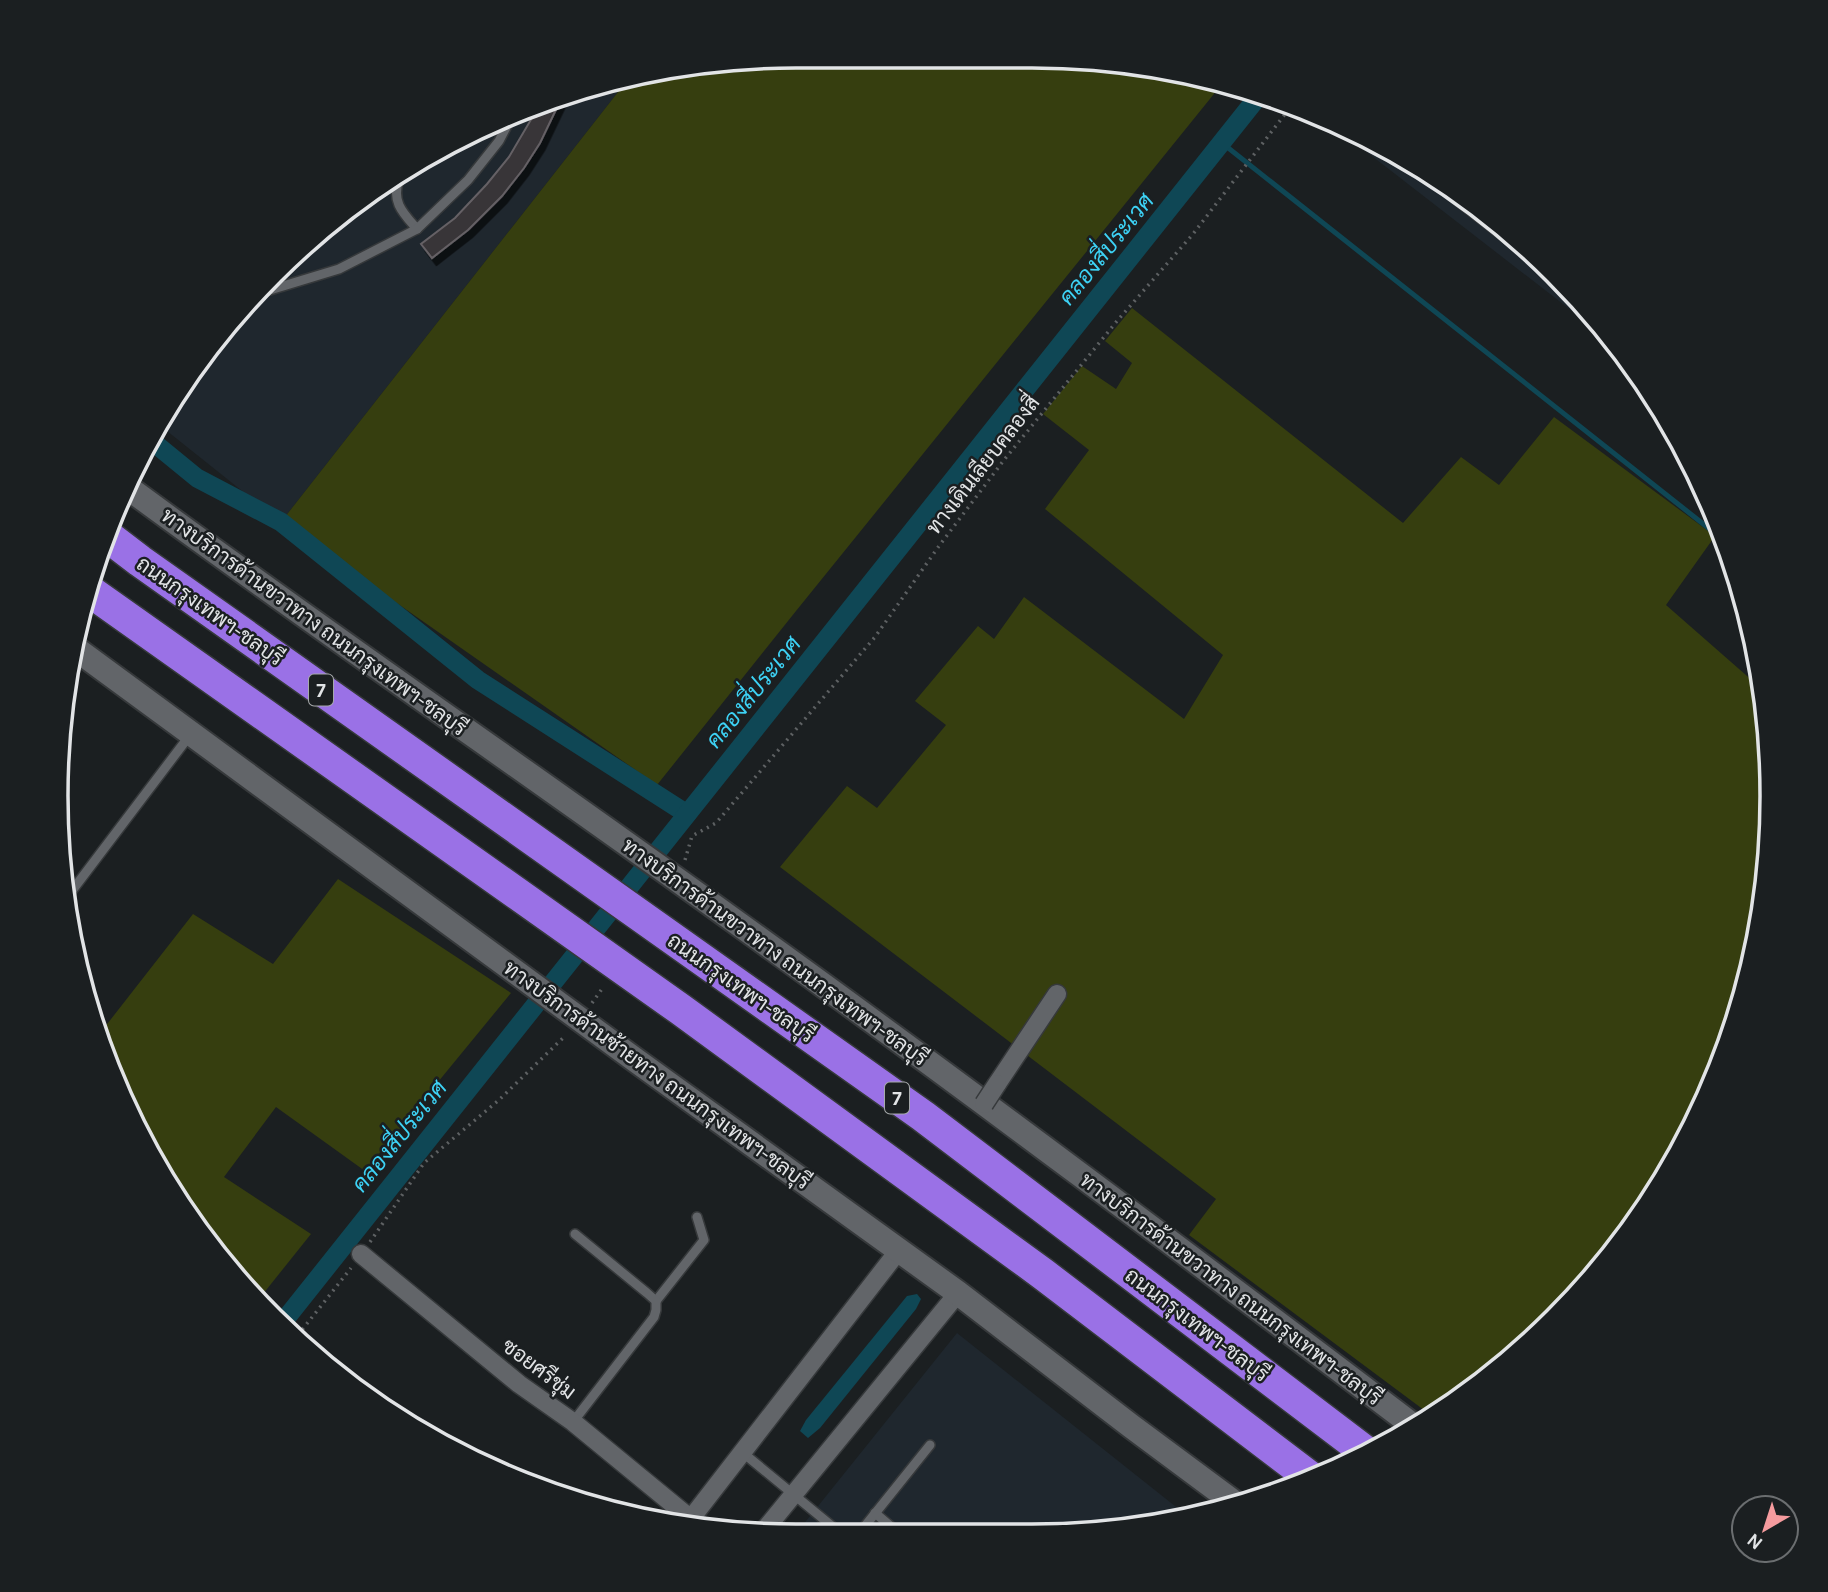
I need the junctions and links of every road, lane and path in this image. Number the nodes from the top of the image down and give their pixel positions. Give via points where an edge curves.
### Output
1 (1285, 114) edge
2 (505, 130) edge
3 (395, 189) edge
4 (417, 229) junction
5 (274, 289) edge
6 (135, 493) edge
7 (115, 542) edge
8 (97, 596) edge
9 (82, 654) edge
10 (191, 734) junction
11 (692, 836) dead end
12 (74, 888) edge
13 (1057, 995) dead end
14 (566, 1035) dead end
15 (991, 1094) junction
16 (697, 1217) dead end
17 (575, 1234) dead end
18 (899, 1250) junction
19 (361, 1254) junction
20 (958, 1293) junction
21 (656, 1301) junction
22 (302, 1330) edge
23 (1406, 1420) edge
24 (572, 1422) junction
25 (930, 1445) dead end
26 (1358, 1447) edge
27 (742, 1452) junction
28 (1302, 1471) edge
29 (793, 1494) junction
30 (1227, 1497) edge
31 (875, 1513) junction
32 (679, 1514) edge
33 (692, 1517) edge
34 (770, 1523) edge
35 (829, 1524) edge
36 (866, 1524) edge
37 (888, 1524) edge

1 - 11 path, ทางเดินเลียบคลองสี่ via 1193,234 1004,460 874,638 716,823
2 - 4 lane via 468,180
3 - 4 lane via 402,213
4 - 5 lane via 340,269
6 - 15 main road, ทางบริการด้านขวาทาง ถนนกรุงเทพฯ-ชลบุรี via 563,800
7 - 26 highway, ถนนกรุงเทพฯ-ชลบุรี / 7 via 923,1116
8 - 28 highway via 680,1009 1043,1274
9 - 10 main road, ทางบริการด้านซ้ายทาง ถนนกรุงเทพฯ-ชลบุรี
10 - 12 lane
10 - 18 main road, ทางบริการด้านซ้ายทาง ถนนกรุงเทพฯ-ชลบุรี
13 - 15 street
14 - 19 path via 425,1163
15 - 23 main road, ทางบริการด้านขวาทาง ถนนกรุงเทพฯ-ชลบุรี via 1238,1293
16 - 21 lane via 704,1240
17 - 21 lane
18 - 20 main road, ทางบริการด้านซ้ายทาง ถนนกรุงเทพฯ-ชลบุรี
18 - 27 street
19 - 22 path
19 - 24 street, ซอยศรีชุ่ม
20 - 29 street
20 - 30 main road, ทางบริการด้านซ้ายทาง ถนนกรุงเทพฯ-ชลบุรี
21 - 24 lane via 654,1317
24 - 32 street, ซอยศรีชุ่ม
25 - 31 lane
27 - 29 lane
27 - 33 street
29 - 34 street
29 - 35 lane
31 - 36 lane
31 - 37 lane

